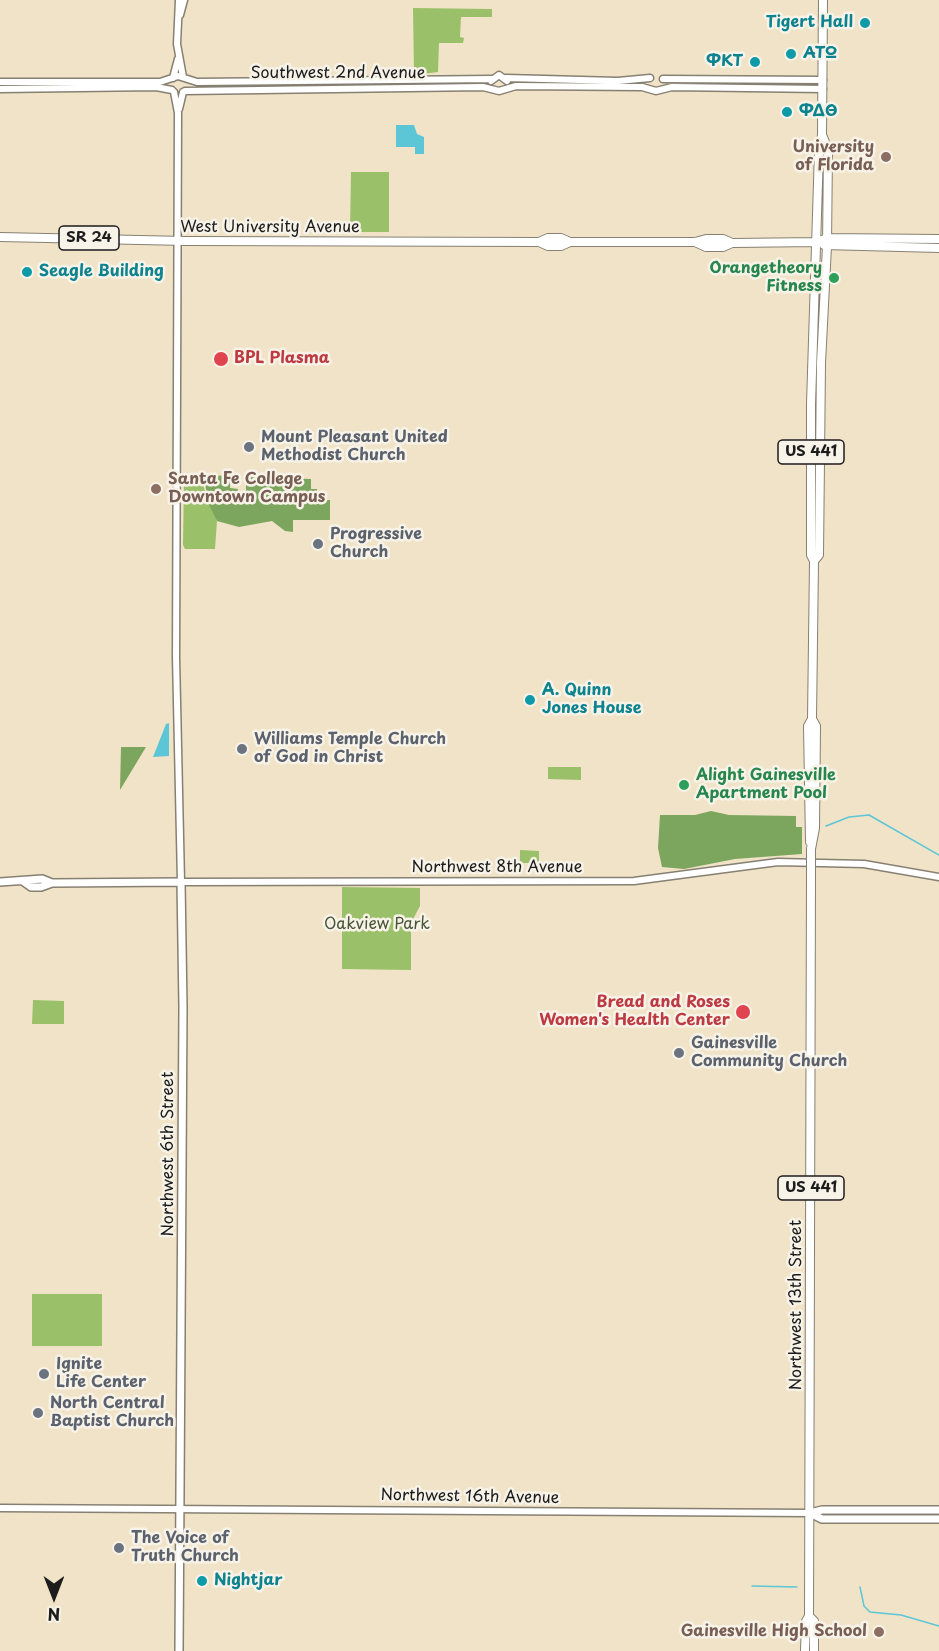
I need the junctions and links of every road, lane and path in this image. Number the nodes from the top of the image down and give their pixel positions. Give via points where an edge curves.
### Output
1 (179, 0) edge
2 (184, 0) edge
3 (823, 0) edge
4 (179, 18) junction
5 (178, 59) junction
6 (506, 78) junction
7 (650, 78) junction
8 (184, 79) junction
9 (492, 79) junction
10 (663, 79) junction
11 (172, 80) junction
12 (0, 82) edge
13 (823, 84) junction
14 (22, 86) junction
15 (492, 88) junction
16 (506, 88) junction
17 (662, 88) junction
18 (0, 89) edge
19 (651, 89) junction
20 (173, 91) junction
21 (184, 91) junction
22 (178, 113) junction
23 (822, 135) junction
24 (0, 237) edge
25 (939, 239) edge
26 (178, 241) junction
27 (818, 242) junction
28 (827, 242) junction
29 (939, 248) edge
30 (814, 561) junction
31 (939, 877) edge
32 (0, 882) edge
33 (181, 882) junction
34 (0, 1508) edge
35 (180, 1509) junction
36 (939, 1510) edge
37 (810, 1513) junction
38 (939, 1519) edge
39 (810, 1616) junction
40 (179, 1651) edge
41 (805, 1651) edge
42 (814, 1651) edge

1 - 4 street
2 - 4 street
3 - 13 main road, US 441
4 - 5 street
5 - 8 street
5 - 11 street
6 - 7 street
6 - 9 street via 499,75
6 - 16 street
7 - 10 street via 656,75
7 - 19 street
8 - 9 street, Southwest 2nd Avenue
8 - 11 street, Southwest 2nd Avenue
8 - 21 street
9 - 15 street
10 - 13 street
10 - 17 street
11 - 14 street
11 - 20 street
12 - 14 street
13 - 17 street
13 - 23 main road, US 441
14 - 18 street
14 - 20 street via 156,87
15 - 16 street
15 - 21 street, Southwest 2nd Avenue
16 - 19 street
17 - 19 street
20 - 21 street, Southwest 2nd Avenue
20 - 22 street
21 - 22 street
22 - 26 street, Northwest 6th Street
23 - 27 main road, US 441
23 - 28 main road, US 441 via 828,150
24 - 26 main road, West University Avenue / SR 24
25 - 28 main road, West University Avenue
26 - 27 main road, West University Avenue / SR 24 via 539,242 561,238 570,242 695,242 706,247
26 - 33 street, Northwest 6th Street via 176,657
27 - 28 main road, West University Avenue
27 - 30 main road, Northwest 13th Street / US 441 via 812,400
28 - 29 main road, West University Avenue
28 - 30 main road, Northwest 13th Street / US 441 via 819,555
30 - 37 main road, Northwest 13th Street / US 441, bridge via 812,719 808,726 808,828 812,849
31 - 33 street, Northwest 8th Avenue via 864,864 778,862 634,881
32 - 33 main road, Northwest 8th Avenue via 24,882 31,887 52,883
33 - 35 main road, Northwest 6th Street
34 - 35 street, Northwest 16th Avenue
35 - 37 street, Northwest 16th Avenue
35 - 40 main road, Northwest 6th Street
36 - 37 main road, Northwest 16th Avenue
37 - 38 main road via 822,1519
37 - 39 main road, Northwest 13th Street / US 441
39 - 41 main road, Northwest 13th Street / US 441 via 806,1621
39 - 42 main road, Northwest 13th Street / US 441 via 814,1621

